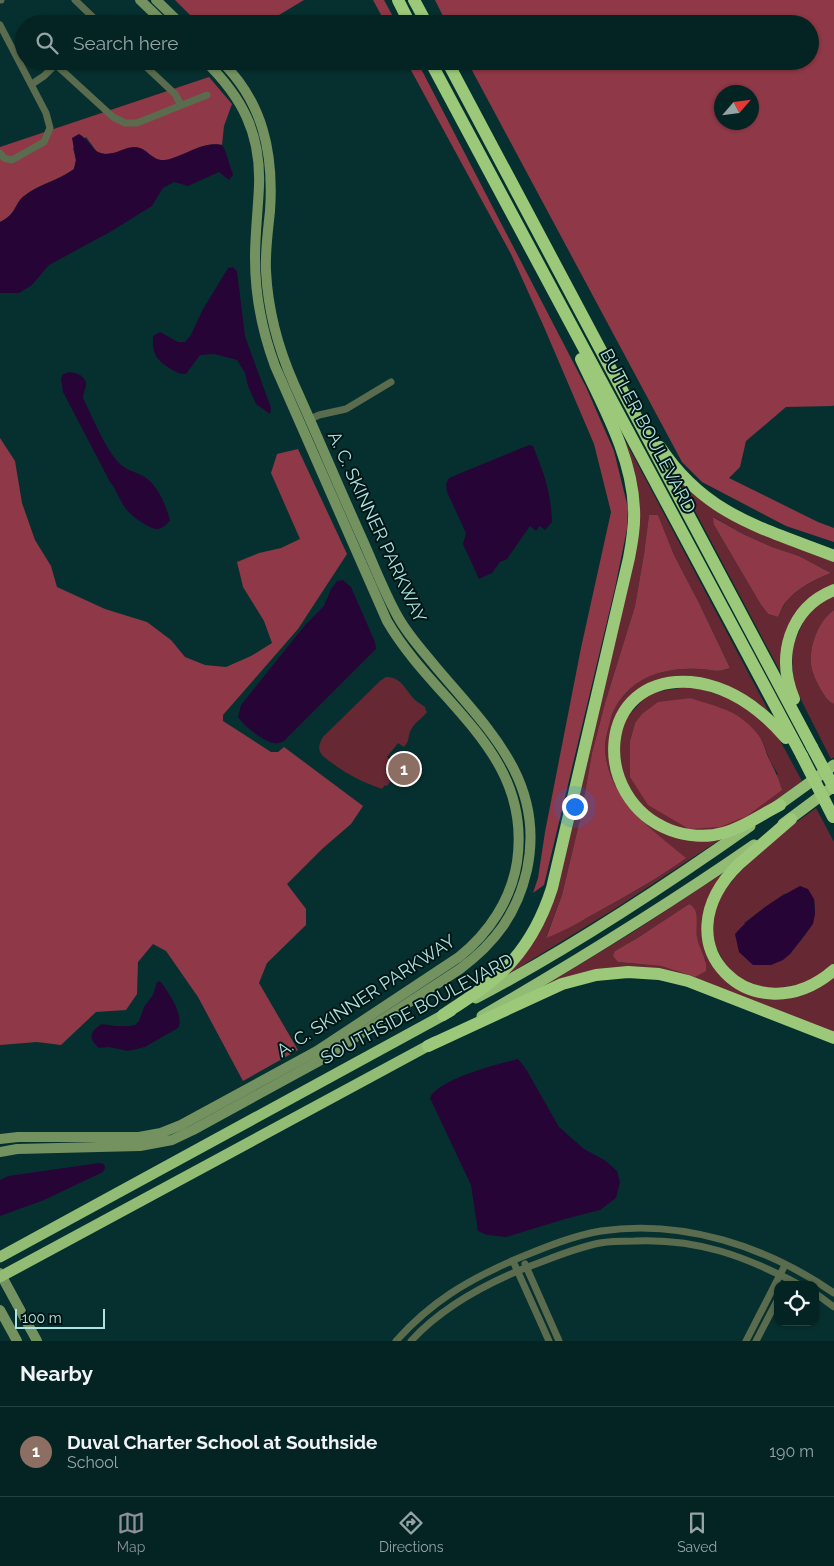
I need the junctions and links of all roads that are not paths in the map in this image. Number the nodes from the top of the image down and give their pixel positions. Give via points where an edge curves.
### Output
1 (75, 0) edge
2 (140, 0) edge
3 (156, 0) edge
4 (398, 0) edge
5 (414, 0) edge
6 (89, 15) edge
7 (156, 15) edge
8 (172, 15) edge
9 (406, 15) edge
10 (422, 15) edge
11 (0, 25) edge
12 (15, 53) edge
13 (24, 70) edge
14 (50, 70) edge
15 (64, 70) edge
16 (150, 70) edge
17 (214, 70) edge
18 (228, 70) edge
19 (435, 70) edge
20 (452, 70) edge
21 (32, 84) junction
22 (206, 95) dead end
23 (181, 105) junction
24 (0, 154) edge
25 (571, 323) junction
26 (391, 382) dead end
27 (620, 386) junction
28 (310, 420) junction
29 (834, 556) edge
30 (834, 590) edge
31 (801, 725) junction
32 (802, 756) junction
33 (834, 765) edge
34 (834, 787) edge
35 (780, 804) junction
36 (834, 818) edge
37 (791, 819) junction
38 (493, 931) junction
39 (834, 970) edge
40 (443, 1015) junction
41 (834, 1038) edge
42 (428, 1046) junction
43 (0, 1139) edge
44 (0, 1152) edge
45 (0, 1257) edge
46 (522, 1257) junction
47 (513, 1261) junction
48 (785, 1265) junction
49 (527, 1268) junction
50 (794, 1269) junction
51 (517, 1272) junction
52 (780, 1274) junction
53 (0, 1275) edge
54 (786, 1281) edge
55 (788, 1281) edge
56 (834, 1293) edge
57 (819, 1297) edge
58 (774, 1307) edge
59 (834, 1307) edge
60 (0, 1310) edge
61 (17, 1341) edge
62 (37, 1341) edge
63 (396, 1341) edge
64 (411, 1341) edge
65 (549, 1341) edge
66 (560, 1341) edge
67 (746, 1341) edge
68 (756, 1341) edge

1 - 6 street
2 - 7 main road
3 - 8 main road
4 - 9 highway
5 - 10 highway
11 - 12 street
13 - 21 street
14 - 21 street
15 - 23 street via 113,117 125,123 137,123
16 - 23 street via 175,94
17 - 38 main road, A. C. SKINNER PARKWAY via 238,100 255,140 259,173 256,291 266,340 279,376 387,621 405,648 491,750 510,785 517,816 517,860
18 - 28 main road, A. C. SKINNER PARKWAY via 246,91 264,131 270,175 266,275 270,308 284,361
19 - 25 highway, BUTLER BOULEVARD
20 - 27 highway, BUTLER BOULEVARD
21 - 24 street via 46,113 49,132 44,142 12,160
22 - 23 street
25 - 32 highway, BUTLER BOULEVARD
25 - 40 highway via 580,356 627,466 634,510 632,546 546,906 527,941 504,969
26 - 28 street via 346,408
27 - 29 highway via 672,464 708,499 744,521
27 - 31 highway, BUTLER BOULEVARD
28 - 38 main road, A. C. SKINNER PARKWAY via 397,616 416,644 494,736 521,785 530,828 528,861 511,913
30 - 31 highway via 805,609 789,639 787,678
31 - 34 highway, BUTLER BOULEVARD, bridge
32 - 35 highway via 766,716 750,704 724,690 696,683 663,684 645,692 629,705 618,724 614,754 620,782 639,810 665,828 692,835 722,834
32 - 36 highway, BUTLER BOULEVARD, bridge
33 - 35 highway, SOUTHSIDE BOULEVARD
34 - 37 highway, SOUTHSIDE BOULEVARD
35 - 40 highway, SOUTHSIDE BOULEVARD via 689,868 586,934 510,980
37 - 39 highway via 730,872 718,888 707,920 709,946 728,976 760,992 800,989 816,983
37 - 42 highway, SOUTHSIDE BOULEVARD via 608,941
38 - 43 main road, A. C. SKINNER PARKWAY via 317,1051 181,1125 139,1137
38 - 44 main road, A. C. SKINNER PARKWAY via 485,948 460,969 319,1061 182,1135 162,1143 140,1146
40 - 45 highway, SOUTHSIDE BOULEVARD
41 - 42 highway via 688,981 659,974 628,972 591,976 562,984
42 - 53 highway, SOUTHSIDE BOULEVARD
46 - 47 street
46 - 48 street via 599,1232 658,1229 695,1232 733,1242
46 - 49 street
47 - 51 street
47 - 63 street via 456,1289 433,1305
48 - 50 street
48 - 52 street
49 - 51 street
49 - 52 street via 601,1243 658,1240 730,1253
49 - 66 street
50 - 55 street
50 - 56 street
51 - 64 street via 462,1298
51 - 65 street
52 - 54 street
52 - 67 street
53 - 62 main road
57 - 59 street
58 - 68 street
60 - 61 main road

